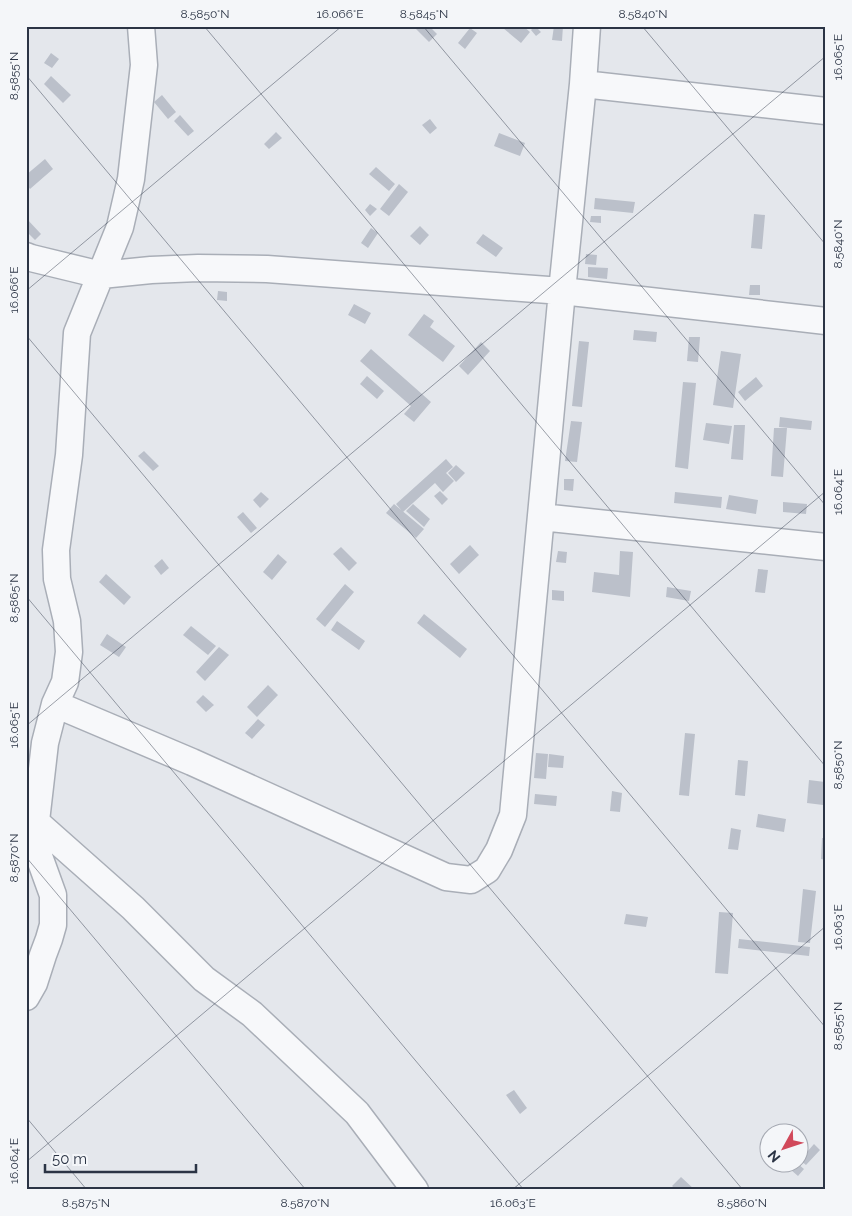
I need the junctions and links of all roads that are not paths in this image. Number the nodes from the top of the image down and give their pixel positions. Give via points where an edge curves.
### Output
1 (141, 26) edge
2 (587, 26) edge
3 (583, 84) junction
4 (826, 110) edge
5 (26, 256) edge
6 (100, 275) junction
7 (562, 291) junction
8 (826, 321) edge
9 (541, 517) junction
10 (826, 547) edge
11 (55, 704) junction
12 (31, 817) edge
13 (26, 997) edge
14 (415, 1190) edge

1 - 6 street via 144,65 131,179 120,227
2 - 3 street
3 - 4 street
3 - 7 street
5 - 6 street
6 - 7 street via 198,268 267,269
6 - 11 street via 78,333 69,455 56,550 57,579 67,620 70,652 65,682
7 - 8 street
7 - 9 street
9 - 10 street
9 - 11 street via 513,815 487,870 471,880 446,877
11 - 12 street
12 - 13 street via 36,848 53,895 53,925 34,983
12 - 14 street via 133,908 204,979 252,1014 357,1113

